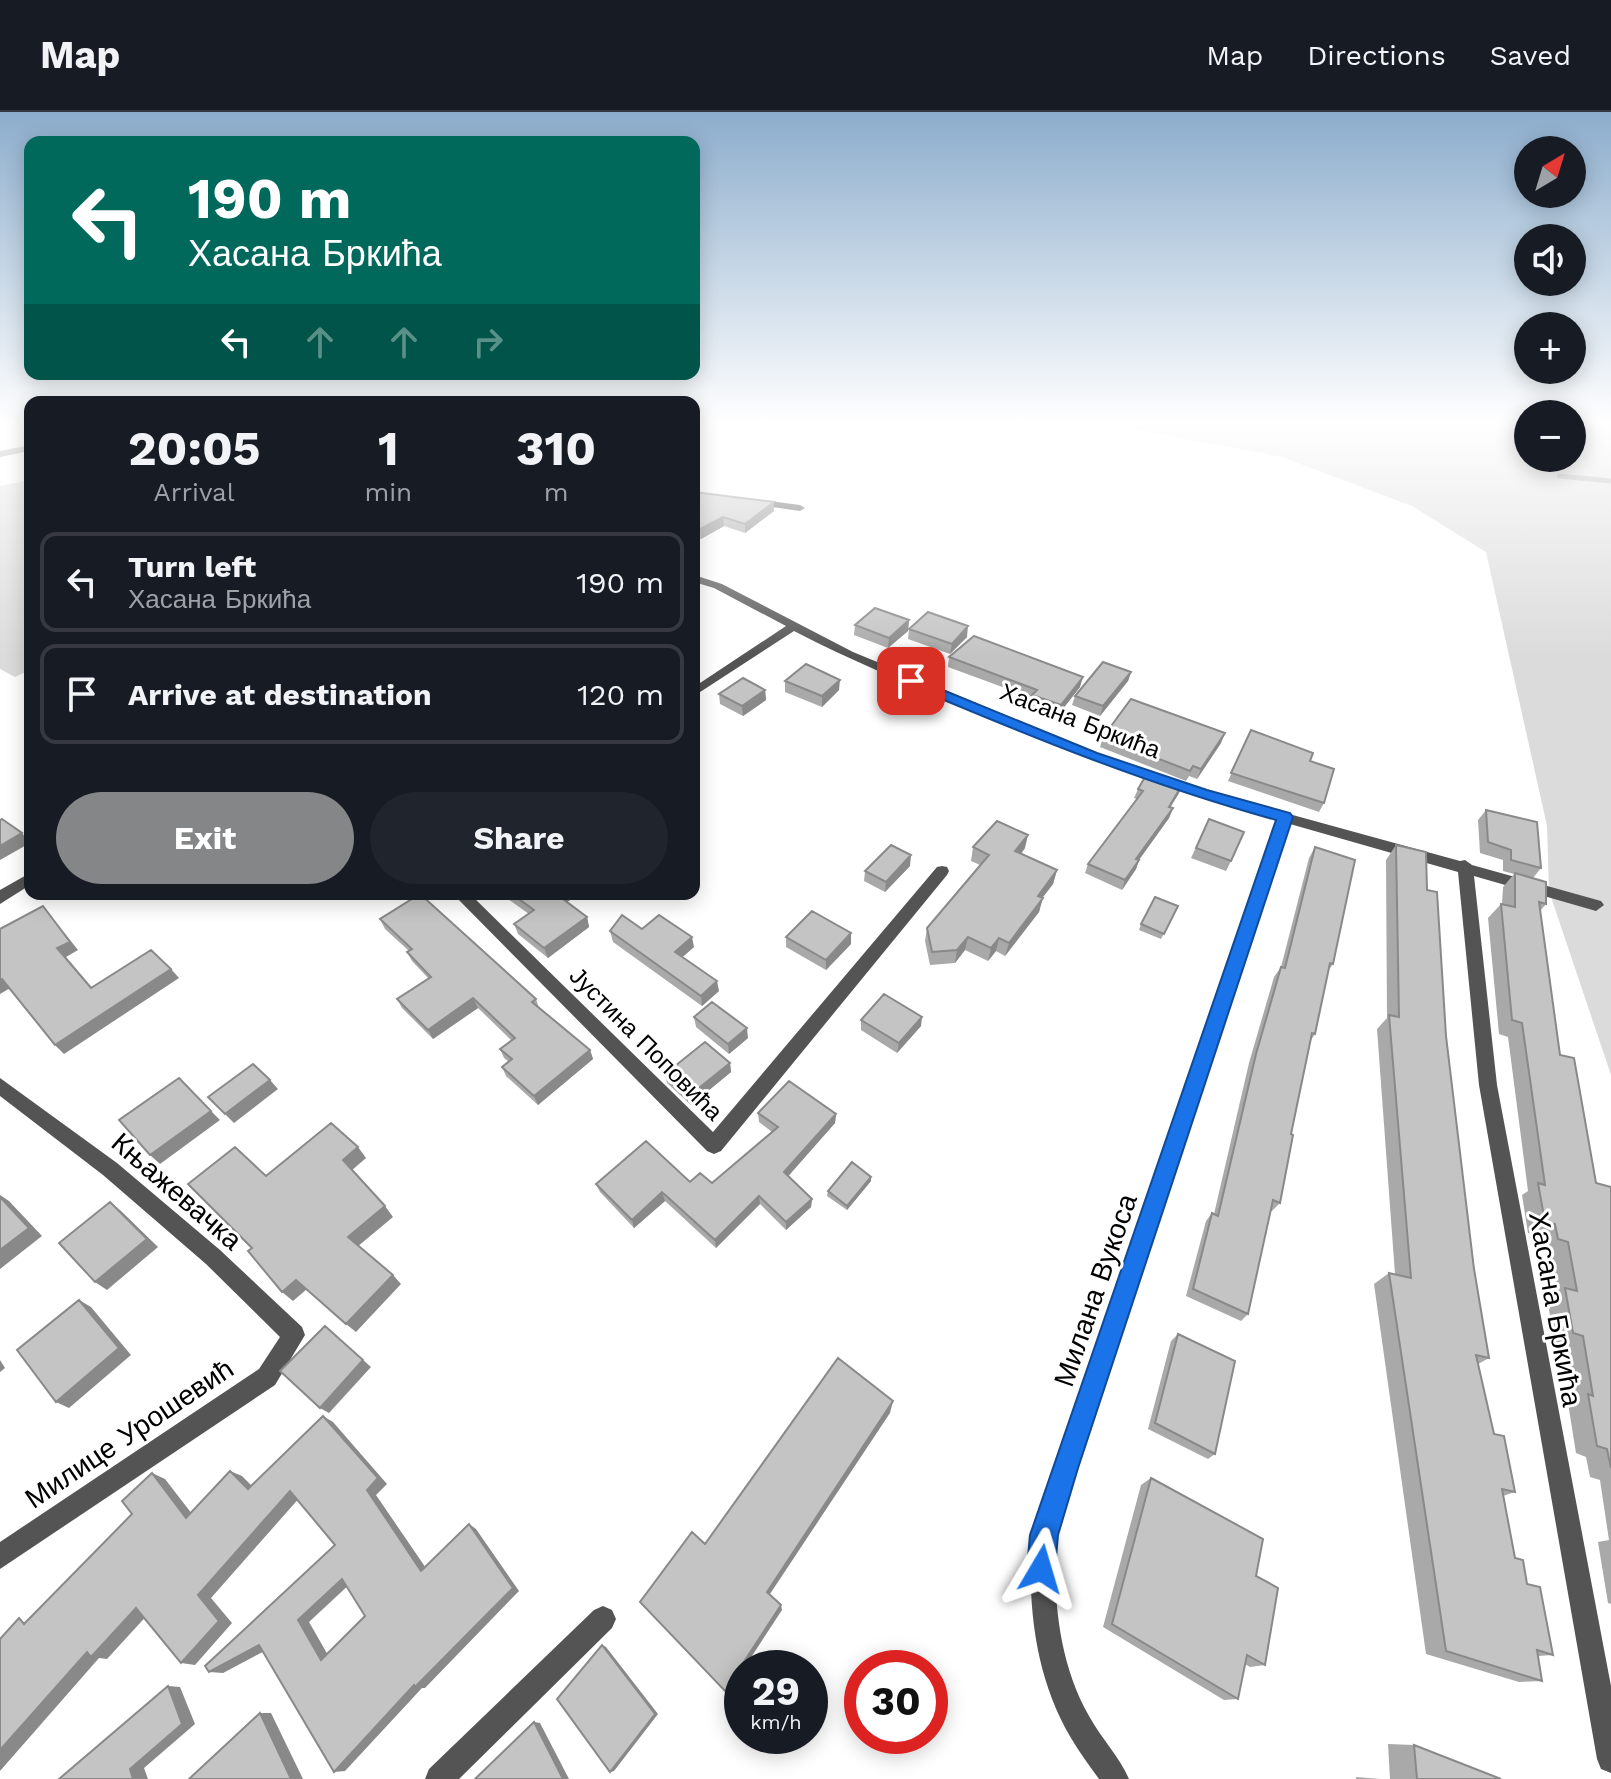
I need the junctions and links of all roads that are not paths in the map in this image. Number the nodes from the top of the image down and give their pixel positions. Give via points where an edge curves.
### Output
1 (753, 502) edge
2 (800, 508) dead end
3 (700, 580) edge
4 (792, 627) junction
5 (700, 688) edge
6 (1285, 817) junction
7 (1465, 865) junction
8 (942, 871) dead end
9 (24, 882) edge
10 (0, 898) edge
11 (467, 900) edge
12 (1596, 905) dead end
13 (0, 1086) edge
14 (284, 1353) joint
15 (0, 1557) edge
16 (603, 1619) dead end
17 (1611, 1759) edge
18 (439, 1779) edge
19 (1115, 1779) edge

1 - 2 street
3 - 4 street, Хасана Бркића
4 - 5 street
4 - 6 street, Хасана Бркића via 1092,756
6 - 7 street, Хасана Бркића
6 - 19 street, Милана Вукоса via 1044,1535 1042,1600 1054,1663 1079,1726
7 - 12 street, Хасана Бркића
7 - 17 street, Хасана Бркића via 1488,1085
8 - 11 street, Јустина Поповића via 714,1145
9 - 10 street
13 - 14 street, Књажевачка via 110,1169 213,1257 294,1335
14 - 15 street, Милице Урошевић via 267,1377
16 - 18 street

